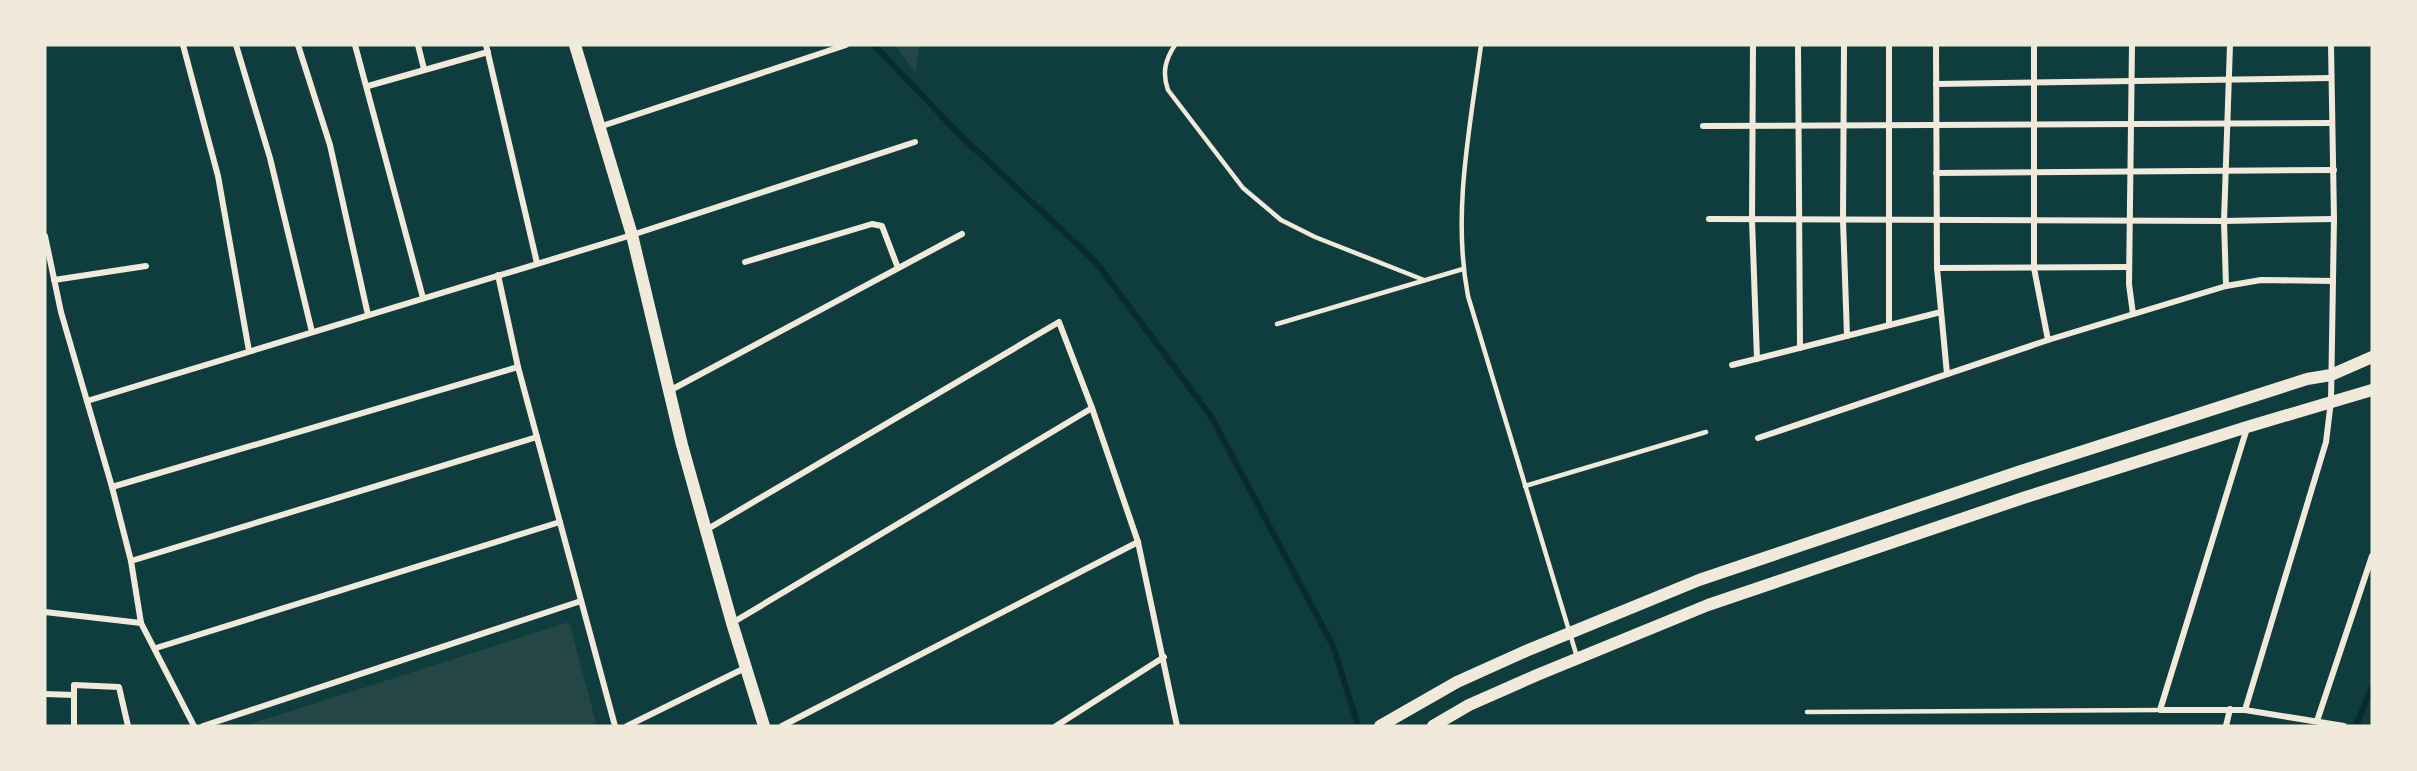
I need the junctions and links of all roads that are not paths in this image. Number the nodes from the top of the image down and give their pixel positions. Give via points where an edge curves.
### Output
1 (183, 45) edge
2 (236, 45) edge
3 (298, 45) edge
4 (355, 45) edge
5 (418, 45) edge
6 (574, 45) edge
7 (846, 45) edge
8 (1175, 45) edge
9 (1481, 45) edge
10 (1753, 45) edge
11 (1798, 45) edge
12 (1844, 45) edge
13 (1889, 45) edge
14 (1936, 45) edge
15 (2034, 45) edge
16 (2132, 45) edge
17 (2230, 45) edge
18 (2331, 45) edge
19 (487, 48) edge
20 (424, 69) junction
21 (2331, 78) junction
22 (2131, 81) junction
23 (2229, 81) junction
24 (2034, 82) junction
25 (1936, 84) junction
26 (368, 86) junction
27 (2228, 123) junction
28 (2332, 123) junction
29 (2131, 124) junction
30 (2034, 125) junction
31 (1703, 126) dead end
32 (1798, 126) junction
33 (1844, 126) junction
34 (1889, 126) junction
35 (1936, 126) junction
36 (599, 127) junction
37 (1753, 127) junction
38 (915, 142) dead end
39 (2334, 170) junction
40 (2225, 171) junction
41 (2034, 172) junction
42 (2130, 172) junction
43 (1936, 173) junction
44 (1709, 219) dead end
45 (2130, 219) junction
46 (2334, 219) junction
47 (1752, 220) junction
48 (1798, 220) junction
49 (1843, 220) junction
50 (1889, 220) junction
51 (2034, 220) junction
52 (1936, 221) junction
53 (2224, 221) junction
54 (962, 234) dead end
55 (632, 235) junction
56 (45, 236) edge
57 (746, 262) dead end
58 (537, 263) junction
59 (146, 266) dead end
60 (2129, 267) junction
61 (898, 268) junction
62 (1937, 268) junction
63 (2034, 268) junction
64 (1463, 269) junction
65 (498, 275) junction
66 (54, 280) junction
67 (1424, 280) junction
68 (2333, 281) junction
69 (2226, 286) junction
70 (423, 298) junction
71 (1941, 312) junction
72 (2133, 314) junction
73 (368, 315) junction
74 (1277, 324) dead end
75 (1889, 325) junction
76 (312, 332) junction
77 (1847, 336) junction
78 (2048, 340) junction
79 (1800, 348) junction
80 (249, 351) junction
81 (2372, 357) edge
82 (1757, 359) junction
83 (1732, 365) dead end
84 (518, 367) junction
85 (1947, 374) junction
86 (2331, 375) junction
87 (2372, 390) edge
88 (669, 391) junction
89 (87, 401) junction
90 (2331, 401) junction
91 (1092, 408) junction
92 (2247, 427) junction
93 (1706, 432) dead end
94 (537, 437) junction
95 (1758, 438) dead end
96 (1525, 486) junction
97 (112, 487) junction
98 (560, 522) junction
99 (706, 530) junction
100 (1138, 542) junction
101 (2372, 556) edge
102 (131, 561) junction
103 (581, 601) junction
104 (45, 612) edge
105 (141, 623) junction
106 (732, 623) junction
107 (1569, 633) junction
108 (156, 648) junction
109 (1164, 657) junction
110 (1577, 659) junction
111 (745, 668) junction
112 (45, 694) edge
113 (74, 695) junction
114 (2230, 709) junction
115 (2160, 710) junction
116 (2245, 710) junction
117 (1807, 712) dead end
118 (2317, 721) junction
119 (2336, 724) edge
120 (1382, 725) edge
121 (74, 726) edge
122 (128, 726) edge
123 (194, 726) edge
124 (203, 726) edge
125 (615, 726) edge
126 (627, 726) edge
127 (764, 726) edge
128 (782, 726) edge
129 (1056, 726) edge
130 (1177, 726) edge
131 (1433, 726) edge
132 (2226, 726) edge
133 (2344, 726) edge

1 - 80 street via 218,176
2 - 76 street via 270,158
3 - 73 street via 330,145
4 - 26 street
5 - 20 street
6 - 36 main road
7 - 36 street
8 - 67 lane via 1164,68 1168,90 1243,188 1281,220
9 - 64 lane via 1460,239
10 - 37 street
11 - 32 street
12 - 33 street
13 - 34 street
14 - 25 street
15 - 24 street
16 - 22 street
17 - 23 street
18 - 21 street
19 - 20 street
19 - 58 street
20 - 26 street
21 - 23 street
21 - 28 street
22 - 23 street
22 - 24 street
22 - 29 street
23 - 27 street
24 - 25 street
24 - 30 street
25 - 35 street
26 - 70 street
27 - 28 street
27 - 29 street
27 - 40 street
28 - 39 street
29 - 30 street
29 - 42 street
30 - 35 street
30 - 41 street
31 - 37 street
32 - 33 street
32 - 37 street
32 - 48 street
33 - 34 street
33 - 49 street
34 - 35 street
34 - 50 street
35 - 43 street
36 - 55 main road
37 - 47 street
38 - 55 street
39 - 40 street
39 - 46 street
40 - 42 street
40 - 53 street
41 - 42 street
41 - 43 street
41 - 51 street
42 - 45 street
43 - 52 street
44 - 47 street
45 - 51 street
45 - 53 street
45 - 60 street
46 - 53 street
46 - 68 street
47 - 48 street
47 - 82 street
48 - 49 street
48 - 79 street
49 - 50 street
49 - 77 street
50 - 52 street
50 - 75 street
51 - 52 street
51 - 63 street
52 - 62 street
53 - 69 street
54 - 61 street
55 - 58 street
55 - 88 main road
56 - 66 street
57 - 61 street via 872,224 882,226
58 - 65 street
59 - 66 street
60 - 63 street
60 - 72 street
61 - 88 street
62 - 63 street
62 - 71 street
63 - 78 street
64 - 67 lane
64 - 96 lane
65 - 70 street
65 - 84 street
66 - 89 street
67 - 74 lane
68 - 69 street via 2260,280
68 - 86 street
69 - 72 street
70 - 73 street
71 - 75 street
71 - 85 street
72 - 78 street
73 - 76 street
75 - 77 street
76 - 80 street
77 - 79 street
78 - 85 street
79 - 82 street
80 - 89 street
81 - 86 main road
82 - 83 street
84 - 94 street
84 - 97 street
85 - 95 street
86 - 90 street
86 - 107 main road via 2307,379 2095,447 1699,580
87 - 90 main road
88 - 99 main road
89 - 97 street
90 - 92 main road
90 - 116 street via 2326,442
91 - 99 street via 1059,322
91 - 100 street
91 - 106 street
92 - 110 main road via 1708,605
92 - 115 street
93 - 96 lane
94 - 98 street
94 - 102 street
96 - 107 lane
97 - 102 street
98 - 103 street
98 - 108 street
99 - 106 main road
100 - 109 street
100 - 128 street
101 - 118 street
102 - 105 street
103 - 124 street
103 - 125 street
104 - 105 street
105 - 108 street
106 - 111 main road
107 - 110 lane
107 - 120 main road via 1457,682
108 - 123 street
109 - 129 street
109 - 130 street
110 - 131 main road via 1469,705
111 - 126 street
111 - 127 main road
112 - 113 street
113 - 121 street
113 - 122 street via 74,685 119,687
114 - 115 street
114 - 116 street
114 - 132 street
115 - 117 lane
116 - 118 street
118 - 119 street
119 - 133 street

